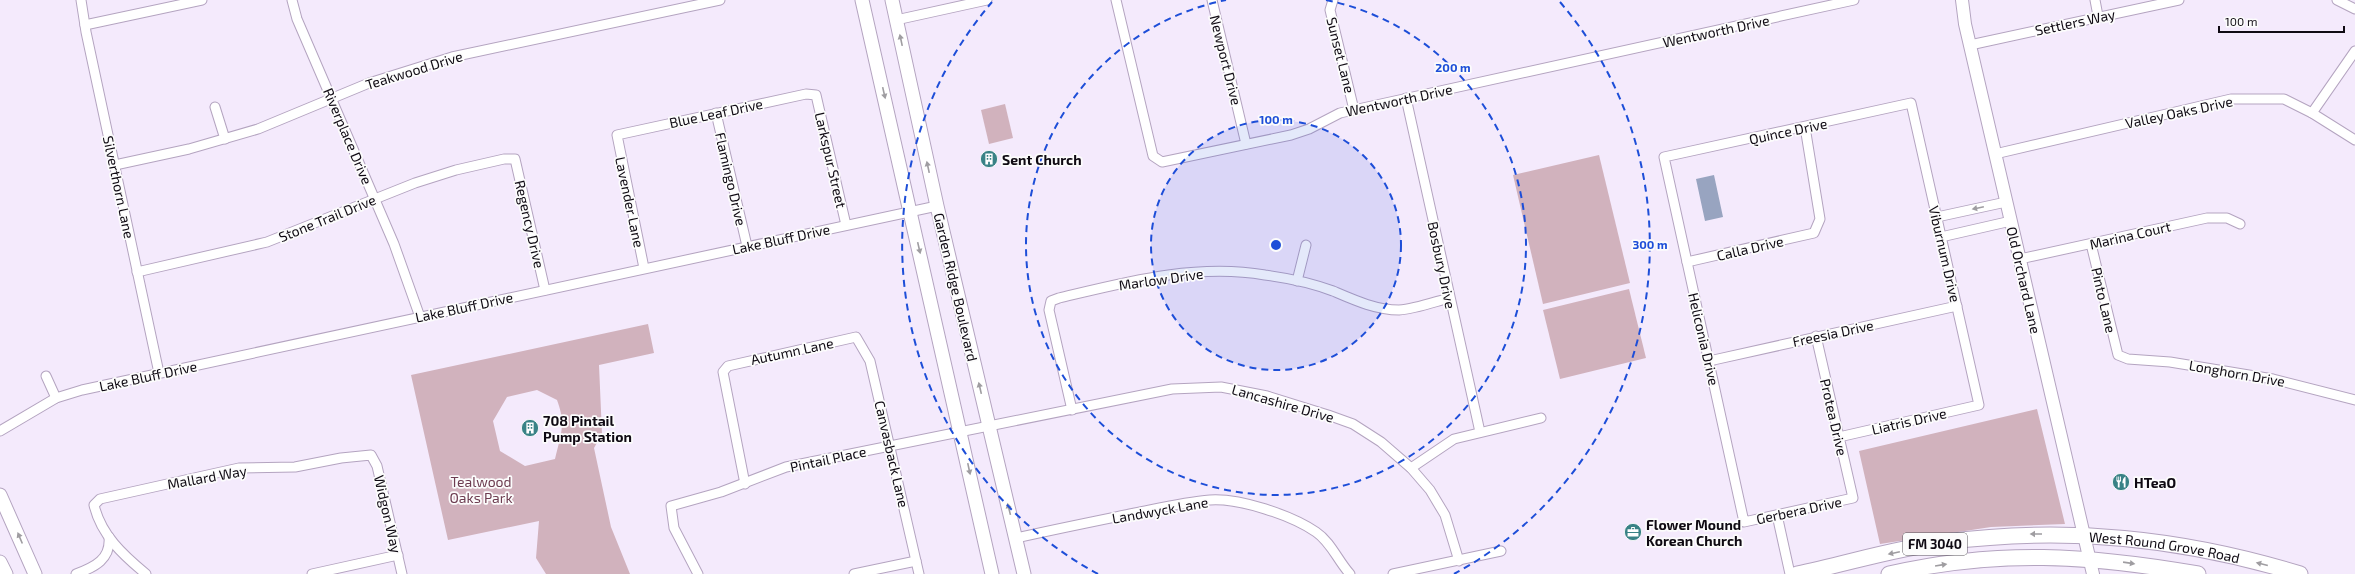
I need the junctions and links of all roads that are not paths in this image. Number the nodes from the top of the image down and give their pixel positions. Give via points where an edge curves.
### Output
1 (81, 0) edge
2 (202, 0) edge
3 (292, 0) edge
4 (720, 0) edge
5 (862, 0) edge
6 (892, 0) edge
7 (987, 0) edge
8 (1116, 0) edge
9 (1212, 0) edge
10 (1333, 0) edge
11 (1854, 0) edge
12 (1962, 0) edge
13 (2095, 0) edge
14 (2179, 0) edge
15 (2337, 0) edge
16 (2355, 9) edge
17 (2098, 16) junction
18 (896, 20) junction
19 (85, 25) junction
20 (1970, 45) junction
21 (2355, 51) edge
22 (816, 95) joint
23 (1406, 98) junction
24 (332, 99) junction
25 (1911, 103) joint
26 (215, 107) dead end
27 (1354, 110) junction
28 (716, 112) junction
29 (2312, 113) junction
30 (1804, 127) junction
31 (617, 135) joint
32 (225, 139) junction
33 (2355, 140) edge
34 (1246, 144) junction
35 (1996, 154) junction
36 (1664, 157) joint
37 (515, 159) joint
38 (115, 165) junction
39 (374, 200) junction
40 (2006, 202) junction
41 (937, 206) junction
42 (911, 210) junction
43 (1937, 217) junction
44 (2011, 220) junction
45 (2240, 224) dead end
46 (846, 225) junction
47 (1941, 237) junction
48 (2091, 244) junction
49 (1306, 245) dead end
50 (747, 246) junction
51 (2020, 259) junction
52 (1687, 262) junction
53 (644, 268) junction
54 (137, 272) junction
55 (1297, 281) junction
56 (545, 290) junction
57 (1450, 298) junction
58 (1957, 306) junction
59 (420, 317) junction
60 (1816, 336) junction
61 (856, 337) joint
62 (2118, 355) joint
63 (1709, 361) junction
64 (160, 373) junction
65 (46, 376) dead end
66 (56, 398) junction
67 (2355, 400) edge
68 (1979, 405) joint
69 (1072, 410) junction
70 (1540, 418) dead end
71 (989, 426) junction
72 (1, 430) edge
73 (961, 431) junction
74 (1480, 432) junction
75 (1838, 437) junction
76 (890, 446) junction
77 (371, 455) joint
78 (1411, 468) junction
79 (745, 484) junction
80 (0, 495) edge
81 (1853, 498) joint
82 (1777, 515) junction
83 (1744, 522) joint
84 (2080, 534) junction
85 (108, 536) junction
86 (1016, 538) junction
87 (1501, 551) dead end
88 (398, 556) junction
89 (2090, 559) junction
90 (1458, 560) junction
91 (916, 561) junction
92 (0, 562) edge
93 (6, 574) edge
94 (35, 574) edge
95 (76, 574) edge
96 (146, 574) edge
97 (312, 574) edge
98 (402, 574) edge
99 (698, 574) edge
100 (854, 574) edge
101 (919, 574) edge
102 (992, 574) edge
103 (1024, 574) edge
104 (1350, 574) edge
105 (1393, 574) edge
106 (1790, 574) edge
107 (1797, 574) edge
108 (1889, 574) edge
109 (2094, 574) edge
110 (2198, 574) edge
111 (2300, 574) edge

1 - 19 street, Silverthorn Lane
2 - 19 street
3 - 24 street, Riverplace Drive via 297,19
4 - 24 street, Teakwood Drive via 452,57 400,72
5 -> 42 main road, Garden Ridge Boulevard
6 - 18 main road, Garden Ridge Boulevard
7 - 18 street
8 - 34 street, Wentworth Drive via 1153,156 1162,162
9 - 34 street, Newport Drive
10 - 27 street, Sunset Lane via 1330,10
11 - 23 street, Wentworth Drive
12 - 20 street, Old Orchard Lane
13 - 17 street
14 - 17 street, Settlers Way
15 - 16 street
17 - 20 street, Settlers Way
41 -> 18 main road, Garden Ridge Boulevard
19 - 38 street, Silverthorn Lane
20 - 35 street, Old Orchard Lane
21 - 29 street
22 - 28 street, Blue Leaf Drive via 806,94
22 - 46 street, Larkspur Street
23 - 27 street, Wentworth Drive
23 - 57 street, Bosbury Drive
24 - 32 street, Teakwood Drive via 298,114
24 - 39 street, Riverplace Drive
25 - 30 street, Quince Drive
25 - 43 street, Viburnum Drive
26 - 32 street
27 - 34 street, Wentworth Drive via 1340,113 1291,135
28 - 31 street, Blue Leaf Drive
28 - 50 street, Flamingo Drive
29 - 33 street, Valley Oaks Drive
29 - 35 street, Valley Oaks Drive via 2284,99 2231,99
30 - 36 street, Quince Drive
30 - 52 street, Calla Drive via 1820,219 1814,233
31 - 53 street, Lavender Lane
32 - 38 street, Teakwood Drive
35 - 40 street, Old Orchard Lane
36 - 52 street, Heliconia Drive
37 - 39 street, Stone Trail Drive via 504,159 456,170
37 - 56 street, Regency Drive
38 - 54 street, Silverthorn Lane
39 - 54 street, Stone Trail Drive via 267,242
39 - 59 street, Riverplace Drive via 409,281
40 -> 43 street
40 - 44 street, Old Orchard Lane
41 - 42 street, Lake Bluff Drive
71 -> 41 main road, Garden Ridge Boulevard
42 - 46 street, Lake Bluff Drive
42 -> 73 main road, Garden Ridge Boulevard
43 - 47 street, Viburnum Drive
44 - 47 street
44 - 51 street, Old Orchard Lane
45 - 48 street, Marina Court via 2227,218 2206,218
46 - 50 street, Lake Bluff Drive
47 - 58 street, Viburnum Drive
48 - 51 street, Marina Court
48 - 62 street, Pinto Lane
49 - 55 street
50 - 53 street, Lake Bluff Drive
51 - 84 street, Old Orchard Lane
52 - 63 street, Heliconia Drive
53 - 56 street, Lake Bluff Drive
54 - 64 street, Silverthorn Lane
55 - 57 street, Marlow Drive via 1372,306 1391,309 1401,310
55 - 69 street, Marlow Drive via 1246,273 1180,274 1120,284 1051,301 1049,310
56 - 59 street, Lake Bluff Drive
57 - 74 street, Bosbury Drive
58 - 60 street, Freesia Drive
58 - 68 street, Viburnum Drive
59 - 64 street, Lake Bluff Drive
60 - 63 street, Freesia Drive
60 - 75 street, Protea Drive
61 - 76 street, Canvasback Lane via 870,361
61 - 79 street, Autumn Lane via 728,366 723,372
62 - 67 street, Longhorn Drive via 2128,359 2177,363 2273,379
63 - 83 street, Heliconia Drive
64 - 66 street, Lake Bluff Drive
65 - 66 street
66 - 72 street, Lake Bluff Drive
68 - 75 street, Liatris Drive
69 - 71 street, Lancashire Drive
69 - 78 street, Lancashire Drive via 1172,389 1234,388 1353,424 1381,442
70 - 74 street
71 - 73 street, Pintail Place
86 -> 71 main road, Garden Ridge Boulevard
73 - 76 street, Pintail Place
73 -> 102 main road, Garden Ridge Boulevard
74 - 78 street via 1448,442
75 - 81 street, Protea Drive
76 - 79 street, Pintail Place via 786,467
76 - 91 street, Canvasback Lane
77 - 85 street, Mallard Way via 295,467 239,468 106,496 94,505 98,520
77 - 88 street, Widgon Way via 377,466
78 - 90 street, Lancashire Drive via 1430,490 1444,516
79 - 99 street, Pintail Place via 672,506 674,528
94 -> 80 main road
81 - 82 street, Gerbera Drive
82 - 83 street, Gerbera Drive
82 - 106 street
84 - 89 street, Old Orchard Lane
84 -> 107 main road, FM 3040 via 2021,534 1943,542
111 -> 84 main road, West Round Grove Road / FM 3040 via 2203,549 2133,538
85 - 95 street via 110,548 107,555
85 - 96 street via 120,553
86 - 103 main road, Garden Ridge Boulevard
86 - 104 street, Landwyck Lane via 1180,504 1222,500 1266,510 1318,532 1333,550 1339,563
87 - 90 street
88 - 97 street
88 - 98 street, Widgon Way
108 -> 89 main road, FM 3040 via 1992,558 2037,556
89 - 109 street, Old Orchard Lane
89 -> 110 main road, West Round Grove Road / FM 3040
90 - 105 street
91 - 100 street
91 - 101 street, Canvasback Lane
92 - 93 main road

